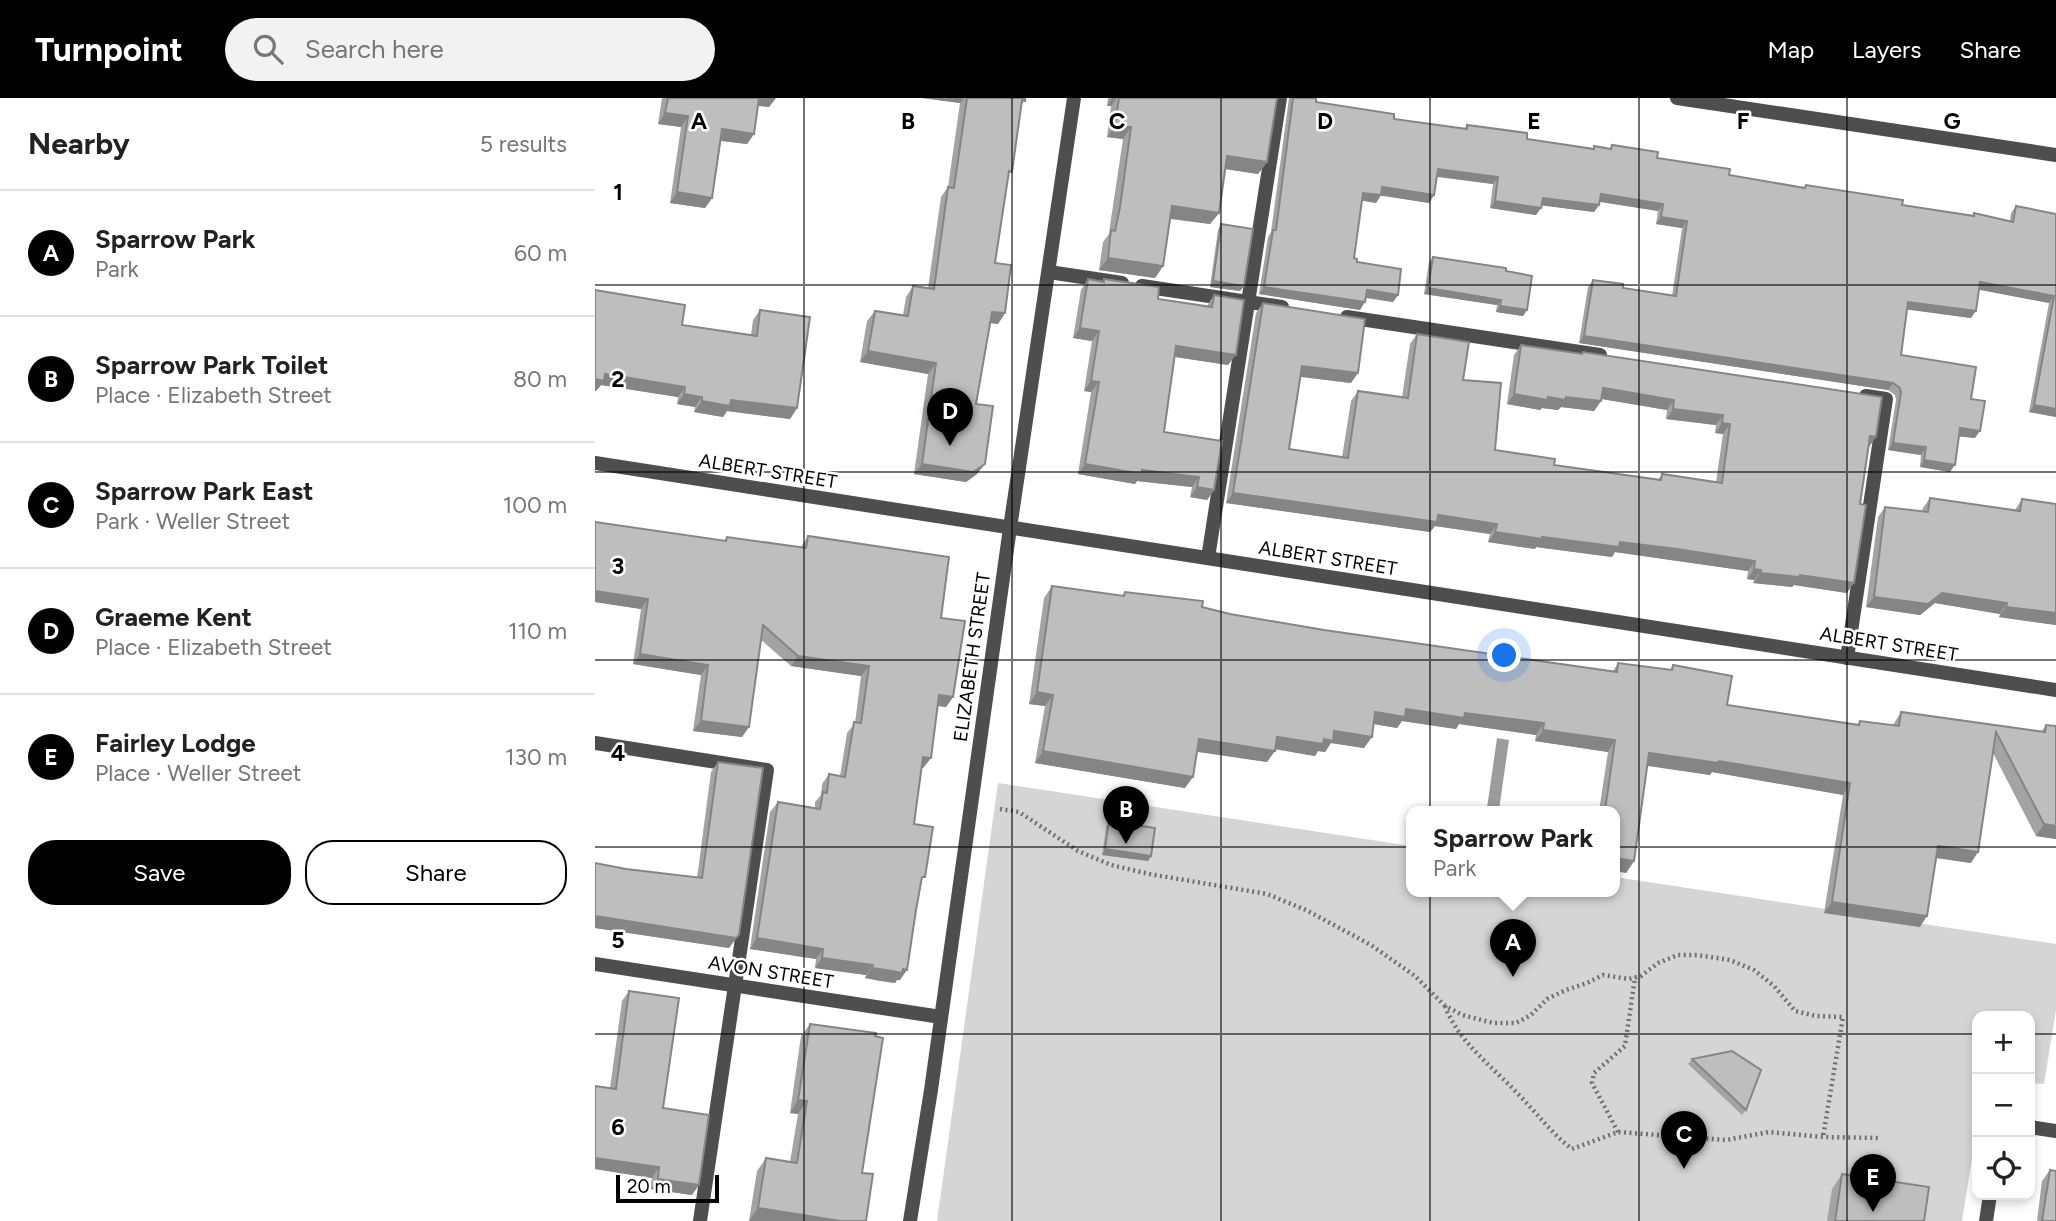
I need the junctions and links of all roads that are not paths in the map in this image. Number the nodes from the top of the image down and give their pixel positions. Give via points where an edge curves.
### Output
1 (1074, 98) edge
2 (1280, 98) edge
3 (1677, 98) edge
4 (2056, 155) edge
5 (1049, 272) junction
6 (1249, 302) junction
7 (1291, 309) edge
8 (1332, 315) edge
9 (1609, 357) edge
10 (1858, 394) edge
11 (595, 463) edge
12 (1010, 528) junction
13 (1208, 558) junction
14 (1847, 657) junction
15 (2056, 690) edge
16 (595, 743) edge
17 (595, 964) edge
18 (734, 986) junction
19 (941, 1017) junction
20 (2035, 1128) edge
21 (2056, 1131) edge
22 (1989, 1200) edge
23 (700, 1221) edge
24 (910, 1221) edge
25 (1986, 1221) edge

1 - 5 street, ELIZABETH STREET
2 - 6 street
3 - 4 street
5 - 6 street
5 - 12 street, ELIZABETH STREET
6 - 7 street
6 - 13 street
8 - 9 street
10 - 14 street via 1886,399
11 - 12 street, ALBERT STREET
12 - 13 street, ALBERT STREET
12 - 19 street, ELIZABETH STREET
13 - 14 street, ALBERT STREET
14 - 15 street, ALBERT STREET
16 - 18 street via 767,770
17 - 18 street, AVON STREET
18 - 19 street, AVON STREET
18 - 23 street
19 - 24 street, ELIZABETH STREET
20 - 21 street
22 - 25 street

